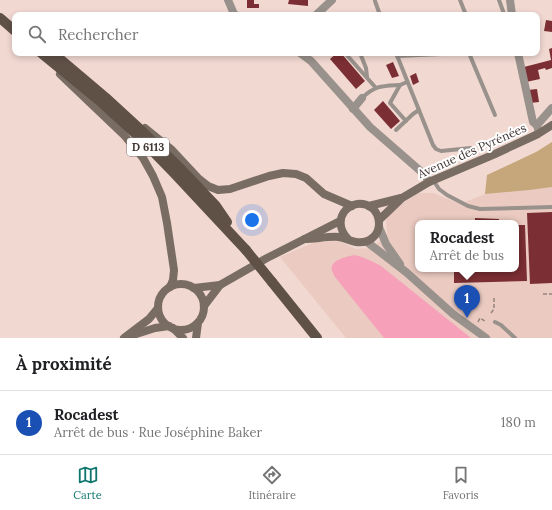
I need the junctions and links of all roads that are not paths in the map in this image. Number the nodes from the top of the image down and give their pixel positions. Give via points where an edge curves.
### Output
1 (228, 0) edge
2 (460, 0) edge
3 (499, 0) edge
4 (510, 0) edge
5 (330, 1) edge
6 (375, 1) dead end
7 (0, 10) edge
8 (233, 12) edge
9 (319, 12) edge
10 (379, 12) edge
11 (465, 12) edge
12 (503, 12) edge
13 (512, 12) edge
14 (0, 18) edge
15 (12, 25) edge
16 (12, 27) edge
17 (41, 56) edge
18 (45, 56) edge
19 (57, 56) edge
20 (304, 56) edge
21 (348, 56) edge
22 (361, 56) edge
23 (397, 56) edge
24 (470, 56) edge
25 (519, 56) edge
26 (367, 78) junction
27 (408, 82) junction
28 (400, 85) junction
29 (376, 88) junction
30 (105, 97) junction
31 (362, 98) joint
32 (552, 108) edge
33 (353, 109) junction
34 (419, 110) junction
35 (495, 115) dead end
36 (406, 121) junction
37 (537, 125) junction
38 (552, 125) edge
39 (396, 130) dead end
40 (538, 134) junction
41 (471, 148) dead end
42 (431, 181) junction
43 (402, 198) junction
44 (352, 206) junction
45 (369, 206) junction
46 (552, 207) edge
47 (340, 221) junction
48 (379, 224) junction
49 (305, 239) junction
50 (348, 239) junction
51 (367, 242) junction
52 (246, 250) junction
53 (406, 272) junction
54 (220, 286) junction
55 (170, 287) junction
56 (194, 288) junction
57 (204, 306) junction
58 (158, 308) junction
59 (495, 322) dead end
60 (198, 323) junction
61 (171, 327) junction
62 (125, 337) edge
63 (183, 338) edge
64 (196, 338) edge
65 (318, 338) edge
66 (486, 338) edge
67 (515, 338) edge

1 - 8 street
2 - 11 lane
3 - 12 lane
4 - 13 street
5 - 9 street
6 - 10 lane
7 - 15 main road
14 - 16 main road
17 - 55 main road via 124,135 136,148 154,176 162,197 174,270 174,280
18 - 52 main road, D 6113 via 137,135
19 - 30 main road, D 6113
20 - 33 street
21 - 26 lane
22 - 26 lane
23 - 27 lane
24 - 35 lane
25 - 37 street via 533,122
26 - 29 lane
27 - 28 lane
27 - 34 lane
28 - 29 lane
28 - 36 lane via 390,103
29 - 31 lane
30 - 44 main road via 171,149 208,186 218,190 230,189 269,176 296,174 306,178 324,194
30 - 52 main road, D 6113 via 142,130 216,206
31 - 33 street
32 - 37 street
33 - 42 street
34 - 36 lane
34 - 41 lane via 436,149 441,151
36 - 39 lane
37 - 40 street
38 - 40 main road, Avenue des Pyrénées
40 - 42 main road, Avenue des Pyrénées
42 - 43 main road, Avenue des Pyrénées
42 - 46 lane via 447,195 480,209
43 - 45 main road, Avenue des Pyrénées
43 - 48 main road, Avenue des Pyrénées
44 - 45 main road
44 - 47 main road via 346,209
45 - 48 main road via 377,214
47 - 49 main road
47 - 50 main road
48 - 51 main road via 377,233
48 - 53 street via 386,244
49 - 50 main road
49 - 54 main road
50 - 51 main road via 360,243
51 - 53 street
52 - 65 main road, D 6113, bridge
53 - 66 street via 453,314
54 - 56 main road
54 - 57 main road
55 - 56 main road via 182,284
55 - 58 main road via 161,296
56 - 57 main road
57 - 60 main road via 203,315
58 - 61 main road via 164,321
58 - 62 main road via 149,319
59 - 67 lane
60 - 61 main road via 182,330
60 - 64 main road
61 - 62 main road via 155,328
61 - 63 main road

